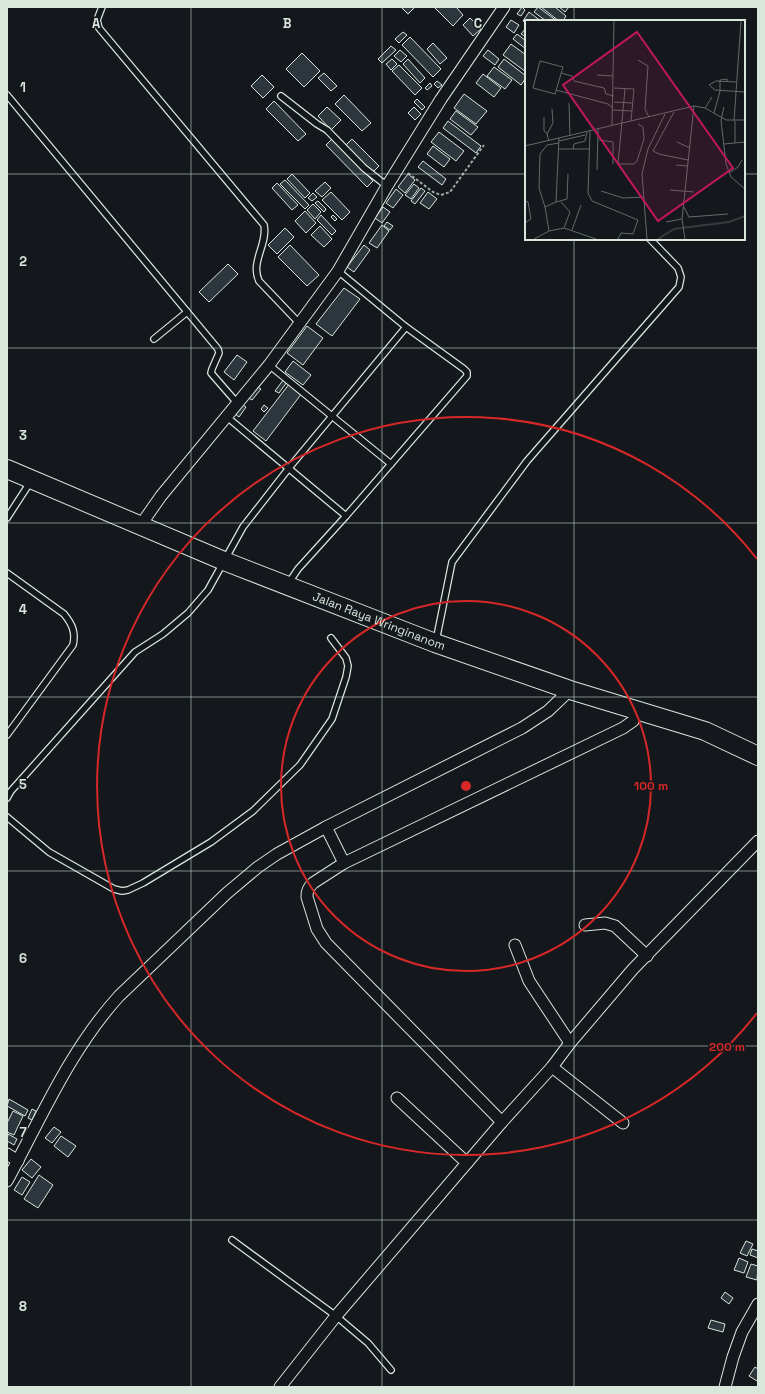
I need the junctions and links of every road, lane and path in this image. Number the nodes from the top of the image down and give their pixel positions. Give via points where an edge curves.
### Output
1 (102, 7) edge
2 (504, 7) edge
3 (7, 95) edge
4 (281, 96) dead end
5 (484, 145) dead end
6 (399, 167) junction
7 (387, 186) junction
8 (651, 240) edge
9 (338, 272) junction
10 (187, 312) junction
11 (300, 324) junction
12 (406, 327) junction
13 (154, 339) dead end
14 (269, 365) junction
15 (238, 404) junction
16 (332, 416) junction
17 (227, 417) junction
18 (391, 464) junction
19 (289, 468) junction
20 (7, 469) edge
21 (31, 480) junction
22 (346, 516) junction
23 (7, 518) edge
24 (140, 526) junction
25 (224, 560) junction
26 (7, 573) edge
27 (286, 586) junction
28 (331, 638) dead end
29 (435, 643) junction
30 (570, 690) junction
31 (638, 711) junction
32 (7, 735) edge
33 (758, 756) edge
34 (7, 798) edge
35 (7, 818) edge
36 (326, 827) junction
37 (758, 842) edge
38 (344, 863) junction
39 (585, 925) dead end
40 (515, 945) dead end
41 (647, 956) junction
42 (570, 1043) junction
43 (552, 1067) junction
44 (397, 1098) dead end
45 (502, 1122) junction
46 (623, 1123) dead end
47 (7, 1154) edge
48 (18, 1160) junction
49 (467, 1163) junction
50 (7, 1181) edge
51 (232, 1240) dead end
52 (758, 1304) edge
53 (336, 1316) junction
54 (391, 1370) dead end
55 (280, 1387) edge
56 (725, 1387) edge

1 - 11 lane via 97,20 99,28 264,224 256,274 259,281
2 - 6 street via 441,99
3 - 10 lane
4 - 7 lane via 327,130 364,168
5 - 6 path via 450,192 433,192
6 - 7 street
7 - 9 street
8 - 29 lane via 678,268 681,277 679,287 527,461 452,562
9 - 11 street
9 - 12 lane
10 - 13 lane
10 - 15 lane via 218,350 220,354 211,373
11 - 14 street
12 - 16 lane
12 - 18 lane via 464,369 467,376
14 - 15 street
14 - 16 lane
15 - 17 street
16 - 18 lane
16 - 19 lane
17 - 19 lane
17 - 24 street via 161,496
18 - 22 lane
19 - 22 lane
19 - 25 lane via 243,527
20 - 21 main road, Jalan Raya Wringinanom
21 - 23 lane
21 - 24 main road, Jalan Raya Wringinanom
22 - 27 lane
24 - 25 main road, Jalan Raya Wringinanom
25 - 27 main road, Jalan Raya Wringinanom
25 - 34 lane via 208,590 188,613 163,634 135,652
26 - 32 lane via 64,614 75,637 73,645
27 - 29 main road, Jalan Raya Wringinanom
28 - 35 lane via 346,658 346,677 332,719 300,765 247,816 211,842 143,883 128,890 114,889 49,852
29 - 30 main road, Jalan Raya Wringinanom
30 - 31 main road, Jalan Raya Wringinanom
30 - 36 street via 548,711 522,728
31 - 33 main road, Jalan Raya Wringinanom via 705,731
31 - 38 street via 632,721 623,728
36 - 38 street
36 - 48 street via 277,854 245,877 115,1001 90,1032 59,1082
37 - 41 street
38 - 45 street via 313,883 307,892 312,915 321,937
39 - 41 street via 614,926
40 - 42 street via 529,981
41 - 42 street
42 - 43 street
43 - 45 street
43 - 46 street
44 - 49 street
45 - 49 street
47 - 48 street
48 - 50 street
49 - 53 street
51 - 53 lane
52 - 56 street via 742,1332
53 - 54 lane via 368,1343
53 - 55 street

